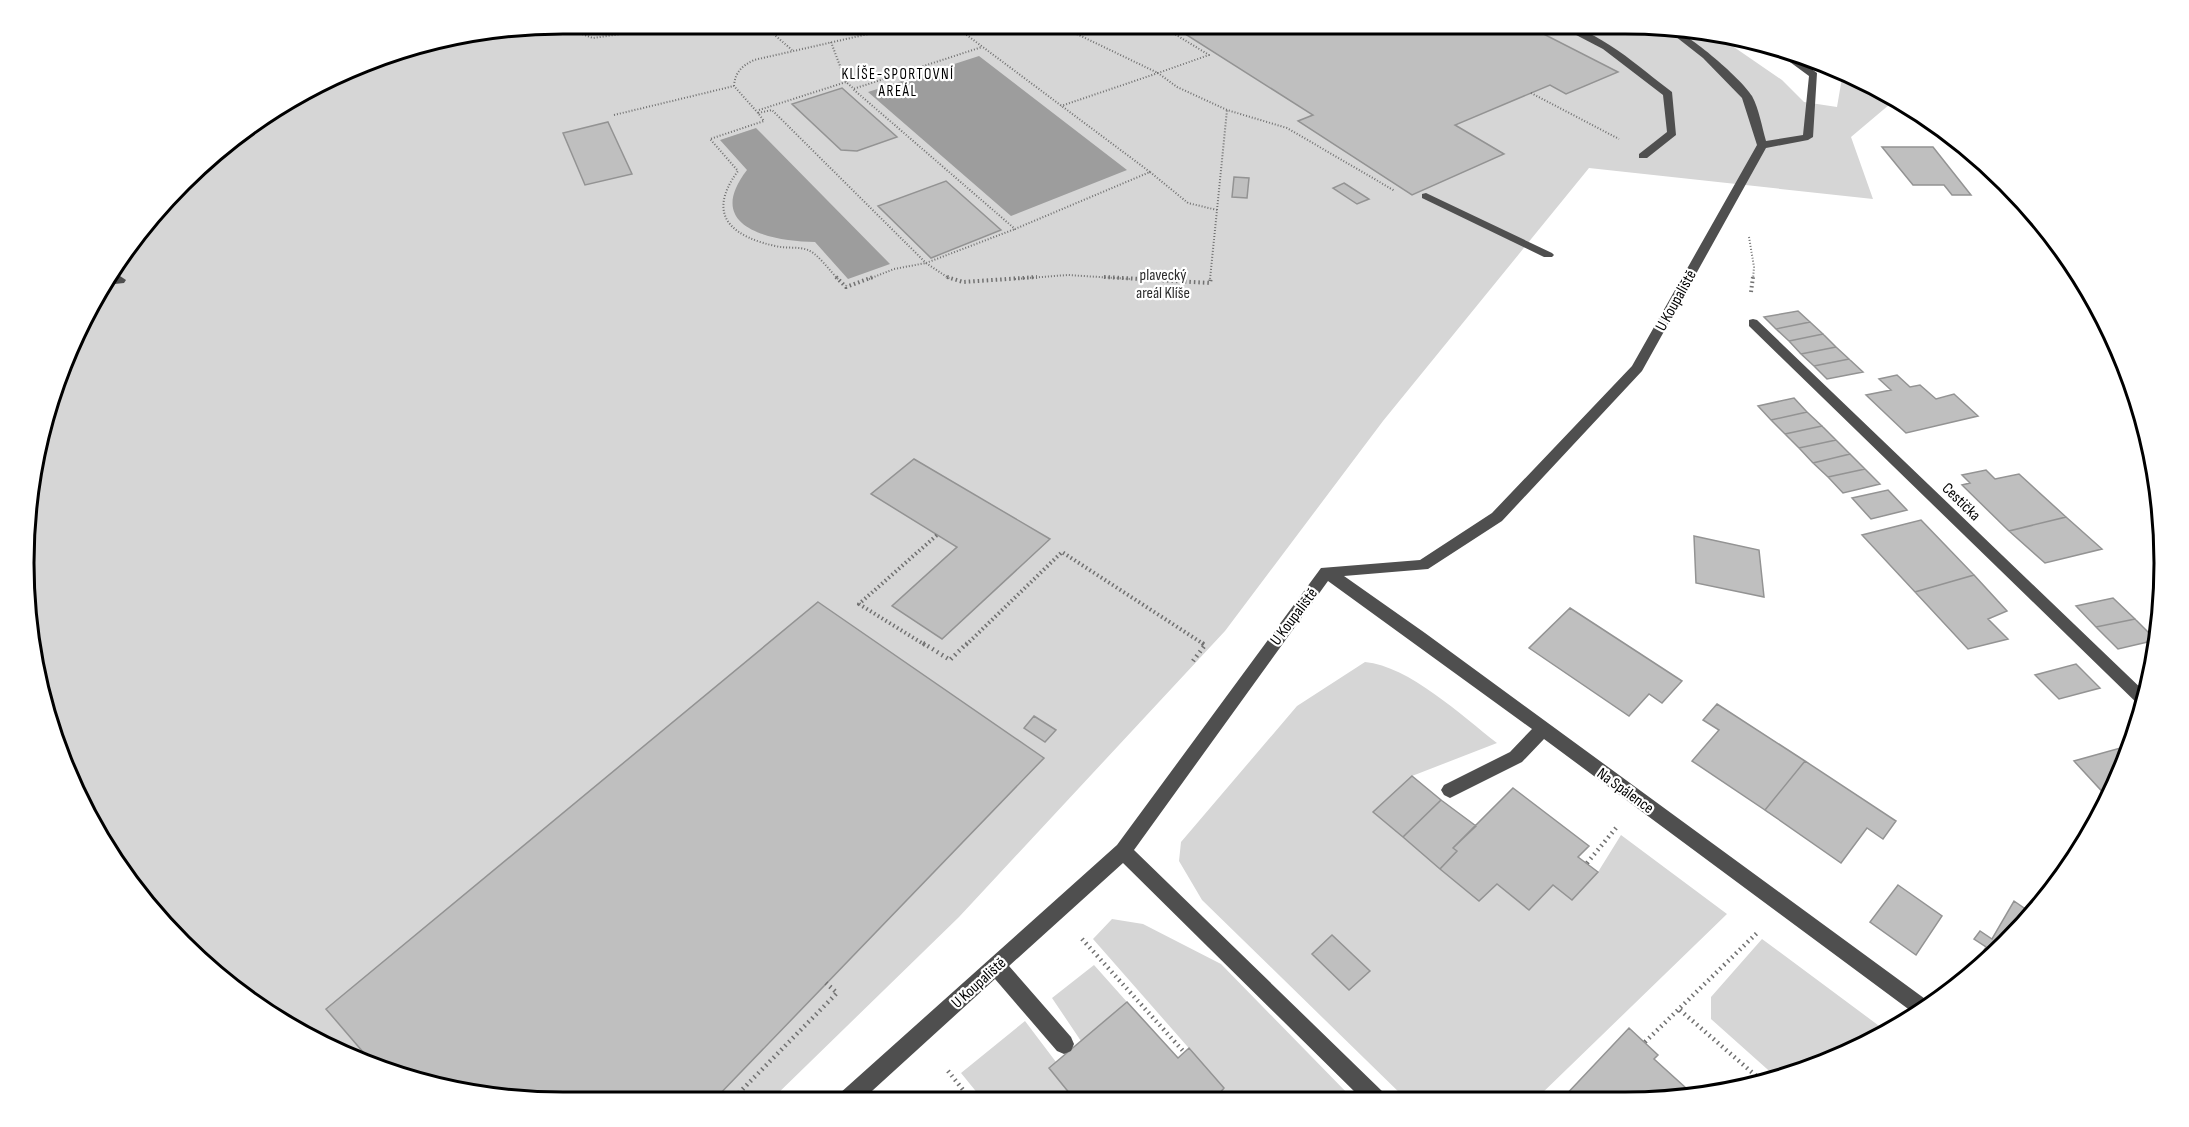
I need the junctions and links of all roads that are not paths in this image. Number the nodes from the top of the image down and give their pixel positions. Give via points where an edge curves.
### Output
1 (1580, 34) edge
2 (1683, 38) edge
3 (1798, 64) edge
4 (1762, 145) junction
5 (1645, 154) road end
6 (1426, 196) road end
7 (1548, 255) dead end
8 (1753, 323) road end
9 (1326, 572) junction
10 (2137, 695) edge
11 (1543, 729) junction
12 (1450, 790) dead end
13 (1123, 851) junction
14 (996, 965) junction
15 (1917, 1004) edge
16 (1064, 1044) dead end
17 (856, 1092) edge
18 (1369, 1092) edge

1 - 5 street via 1606,47 1668,94 1672,133
2 - 4 street via 1747,97
3 - 4 street via 1814,75 1809,137
4 - 9 street, U Koupaliště via 1637,368 1497,517 1423,565
6 - 7 street
8 - 10 street, Cestička
9 - 11 street, Na Spálence
9 - 13 street, U Koupaliště
11 - 12 street via 1516,757
11 - 15 street, Na Spálence
13 - 14 street, U Koupaliště
13 - 18 street
14 - 16 street
14 - 17 street, U Koupaliště

